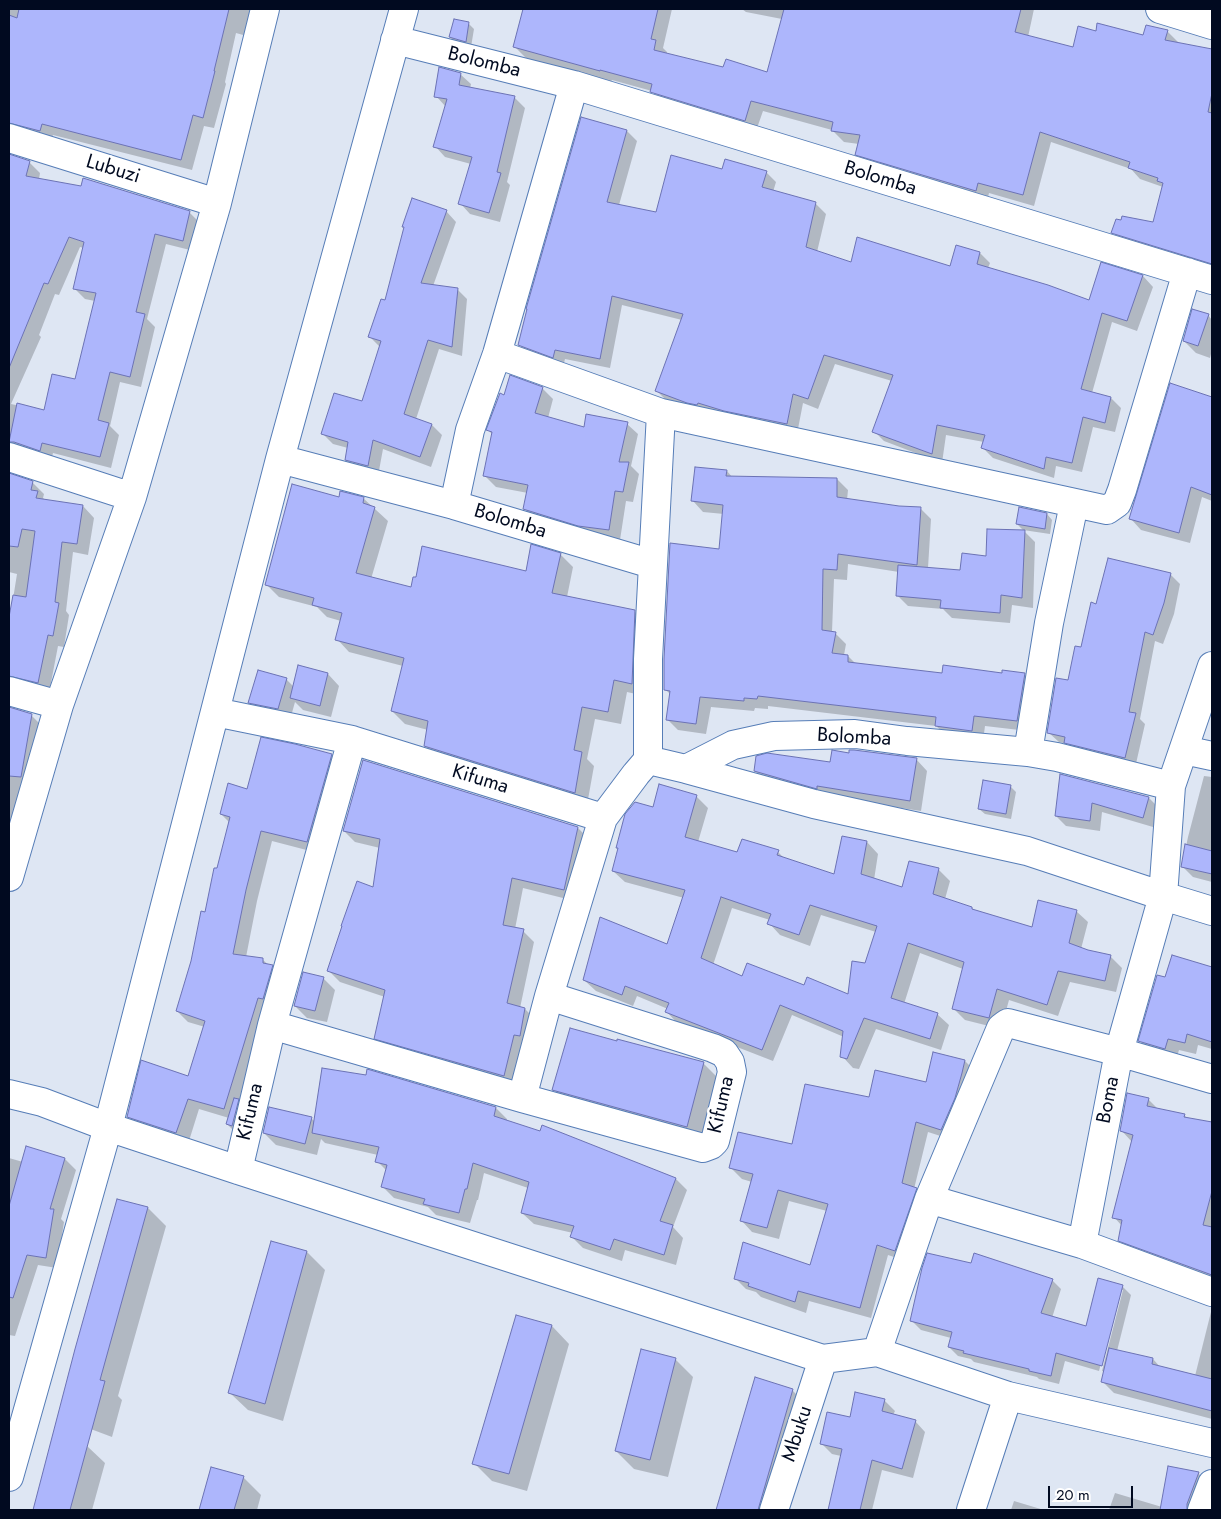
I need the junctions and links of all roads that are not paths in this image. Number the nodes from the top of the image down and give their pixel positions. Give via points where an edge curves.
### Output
1 (265, 9) edge
2 (404, 9) edge
3 (1160, 9) edge
4 (1212, 25) edge
5 (395, 40) junction
6 (574, 85) junction
7 (9, 138) edge
8 (217, 203) junction
9 (1200, 276) edge
10 (497, 354) junction
11 (660, 413) junction
12 (9, 457) edge
13 (280, 458) junction
14 (132, 497) junction
15 (1074, 504) junction
16 (454, 505) junction
17 (652, 564) junction
18 (1212, 666) edge
19 (9, 691) edge
20 (60, 704) junction
21 (215, 712) junction
22 (352, 740) junction
23 (1184, 750) junction
24 (1028, 752) junction
25 (1212, 756) edge
26 (648, 760) junction
27 (686, 769) junction
28 (1171, 786) junction
29 (602, 818) junction
30 (9, 876) edge
31 (1163, 896) junction
32 (1212, 911) edge
33 (549, 996) junction
34 (272, 1025) junction
35 (1118, 1052) junction
36 (1212, 1079) edge
37 (9, 1094) edge
38 (522, 1098) junction
39 (108, 1127) junction
40 (238, 1170) junction
41 (929, 1199) junction
42 (1082, 1244) junction
43 (1212, 1292) edge
44 (877, 1352) junction
45 (823, 1358) junction
46 (1008, 1396) junction
47 (1212, 1443) edge
48 (9, 1473) edge
49 (1212, 1484) edge
50 (774, 1510) edge
51 (971, 1510) edge
52 (1202, 1510) edge

1 - 8 street
2 - 5 street
3 - 4 street
5 - 6 street, Bolomba
5 - 13 street
6 - 9 street, Bolomba
6 - 10 street, Bolomba
7 - 8 street, Lubuzi
8 - 14 street
9 - 15 street, Bolomba via 1116,503 1107,510
10 - 11 street, Bolomba
10 - 16 street, Bolomba via 470,430
11 - 15 street, Bolomba
11 - 17 street
12 - 14 street
13 - 16 street, Bolomba
13 - 21 street
14 - 20 street
15 - 24 street via 1049,623
16 - 17 street, Bolomba
17 - 26 street
18 - 23 street
19 - 20 street
20 - 30 street
21 - 22 street, Kifuma
21 - 39 street
22 - 29 street, Kifuma
22 - 34 street, Kifuma
23 - 25 street
23 - 28 street
24 - 27 street, Bolomba via 855,734 774,736 733,745
24 - 28 street, Bolomba
26 - 27 street
26 - 29 street
27 - 31 street via 814,804 1027,851
28 - 31 street
29 - 33 street
31 - 32 street
31 - 35 street
33 - 38 street
33 - 38 street, Kifuma via 724,1054 732,1072 715,1141 703,1148
34 - 38 street, Kifuma
34 - 40 street, Kifuma
35 - 36 street, Boma
35 - 41 street via 1008,1023 1005,1025
35 - 42 street, Boma
37 - 39 street via 42,1102
39 - 40 street
39 - 48 street
40 - 45 street
41 - 42 street
41 - 44 street
42 - 43 street
44 - 45 street
44 - 46 street
45 - 50 street, Mbuku
46 - 47 street
46 - 51 street
49 - 52 street

